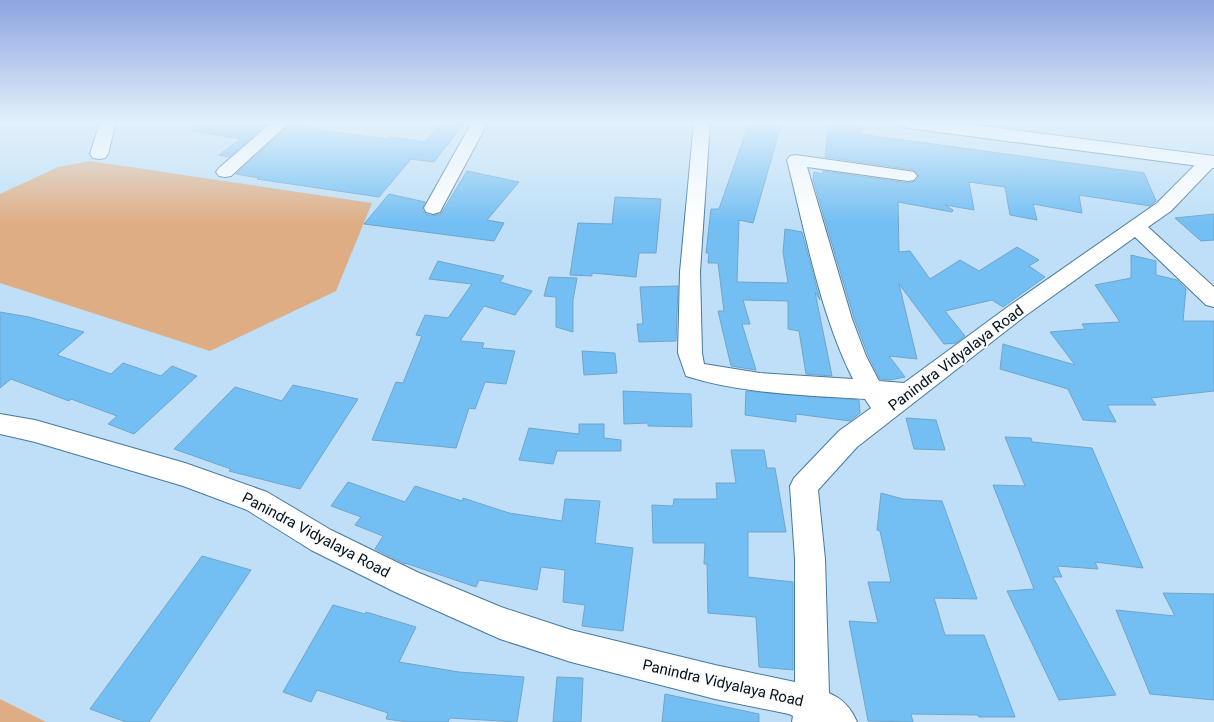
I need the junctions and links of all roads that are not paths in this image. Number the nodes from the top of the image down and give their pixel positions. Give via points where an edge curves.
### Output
1 (244, 156) edge
2 (462, 156) edge
3 (699, 156) edge
4 (1172, 156) edge
5 (1212, 162) edge
6 (225, 172) dead end
7 (908, 176) dead end
8 (433, 208) dead end
9 (1136, 227) junction
10 (1214, 300) edge
11 (889, 398) junction
12 (0, 424) edge
13 (820, 716) edge

1 - 6 street
2 - 8 street
3 - 11 street via 690,272 690,353 694,370
4 - 5 street
5 - 9 street, Panindra Vidyalaya Road via 1164,207
7 - 11 street via 796,160 829,285 850,347
9 - 10 street
9 - 11 street, Panindra Vidyalaya Road
11 - 13 street, Panindra Vidyalaya Road via 804,486
12 - 13 street, Panindra Vidyalaya Road via 35,431 185,475 257,501 321,540 500,624 571,646 788,697

